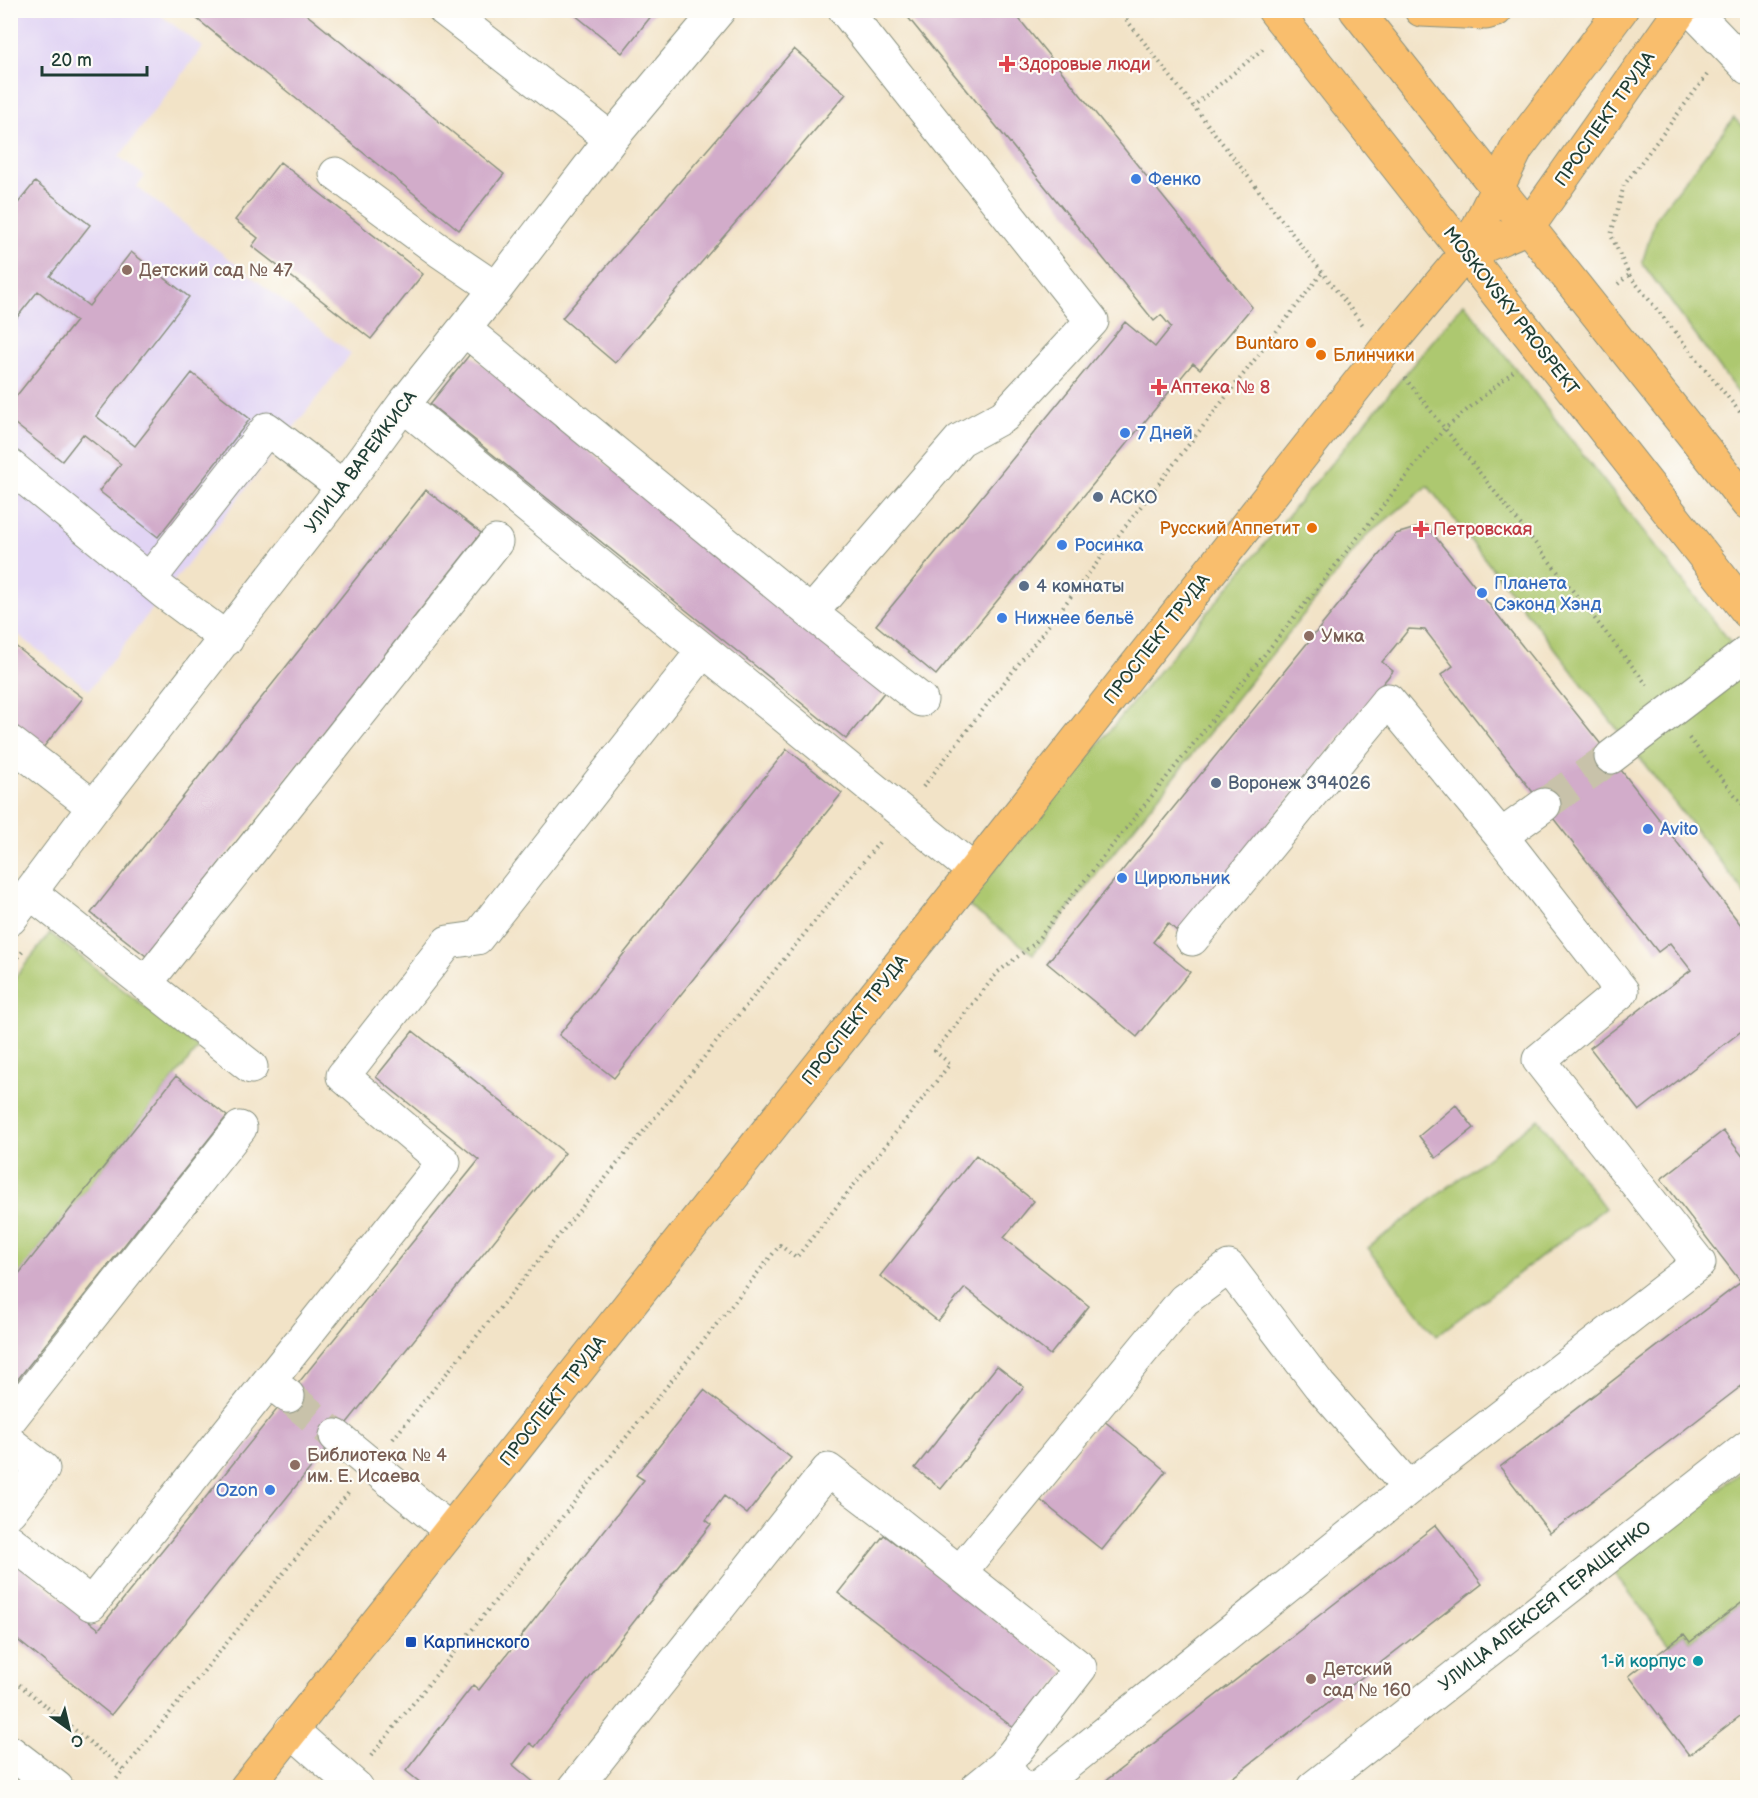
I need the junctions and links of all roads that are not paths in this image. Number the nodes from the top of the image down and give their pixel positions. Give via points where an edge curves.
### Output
1 (445, 10) edge
2 (719, 10) edge
3 (845, 10) edge
4 (1356, 10) edge
5 (1422, 10) edge
6 (1496, 10) edge
7 (1622, 10) edge
8 (1681, 10) edge
9 (1692, 10) edge
10 (1281, 20) edge
11 (1748, 68) edge
12 (611, 139) junction
13 (336, 174) dead end
14 (1498, 188) junction
15 (1528, 227) junction
16 (1465, 254) junction
17 (496, 289) junction
18 (464, 329) junction
19 (403, 405) junction
20 (10, 466) edge
21 (344, 487) junction
22 (1748, 504) edge
23 (496, 542) dead end
24 (149, 580) junction
25 (1748, 612) edge
26 (811, 614) junction
27 (227, 639) junction
28 (703, 651) junction
29 (1748, 652) edge
30 (921, 700) dead end
31 (10, 742) edge
32 (1611, 757) tunnel mouth
33 (1544, 805) tunnel mouth
34 (94, 807) junction
35 (1501, 836) junction
36 (974, 871) junction
37 (31, 892) junction
38 (10, 919) edge
39 (1192, 939) dead end
40 (145, 984) junction
41 (251, 1067) dead end
42 (240, 1128) dead end
43 (10, 1419) edge
44 (336, 1436) tunnel mouth
45 (10, 1443) edge
46 (1748, 1447) edge
47 (1409, 1488) junction
48 (10, 1511) edge
49 (450, 1530) junction
50 (10, 1541) edge
51 (960, 1572) junction
52 (291, 1730) junction
53 (10, 1752) edge
54 (1013, 1777) edge
55 (354, 1785) edge
56 (57, 1788) edge
57 (246, 1788) edge
58 (575, 1788) edge
59 (977, 1788) edge
60 (1037, 1788) edge
61 (1313, 1788) edge

1 - 12 street
2 - 12 street, УЛИЦА ВАРЕЙКИСА
3 - 26 street via 1092,321 1004,416 960,440
4 - 14 main road
5 - 6 main road
7 - 14 main road via 1517,148
8 - 15 main road, ПРОСПЕКТ ТРУДА
9 - 11 street
10 - 16 main road, MOSKOVSKY PROSPEKT
12 - 17 street, УЛИЦА ВАРЕЙКИСА
13 - 17 street
14 - 15 main road
14 - 16 main road
15 - 16 main road
15 - 22 main road
16 - 25 main road, MOSKOVSKY PROSPEKT
16 - 36 main road, ПРОСПЕКТ ТРУДА
17 - 18 street, УЛИЦА ВАРЕЙКИСА
18 - 19 street, УЛИЦА ВАРЕЙКИСА
18 - 26 street
19 - 21 street, УЛИЦА ВАРЕЙКИСА
19 - 28 street
20 - 24 street
21 - 24 street via 267,429
21 - 27 street, УЛИЦА ВАРЕЙКИСА
23 - 40 street
24 - 27 street
26 - 30 street
27 - 34 street, УЛИЦА ВАРЕЙКИСА
28 - 36 street
28 - 50 street via 477,938 448,942 343,1076 444,1162 279,1389 91,1604
29 - 32 street
31 - 34 street
33 - 35 street
34 - 37 street, УЛИЦА ВАРЕЙКИСА
35 - 39 street via 1388,700
35 - 47 street via 1622,991 1539,1060 1699,1263
36 - 49 main road, ПРОСПЕКТ ТРУДА
37 - 38 street, УЛИЦА ВАРЕЙКИСА
37 - 40 street
40 - 41 street
42 - 43 street
44 - 49 street
45 - 48 street via 43,1469
46 - 61 street, УЛИЦА АЛЕКСЕЯ ГЕРАЩЕНКО
47 - 51 street via 1318,1385 1229,1267 1184,1300
47 - 60 street
49 - 52 main road, ПРОСПЕКТ ТРУДА
51 - 54 street via 1080,1668
51 - 58 street via 828,1470
52 - 55 street
52 - 57 main road, ПРОСПЕКТ ТРУДА
53 - 56 street
54 - 59 street

